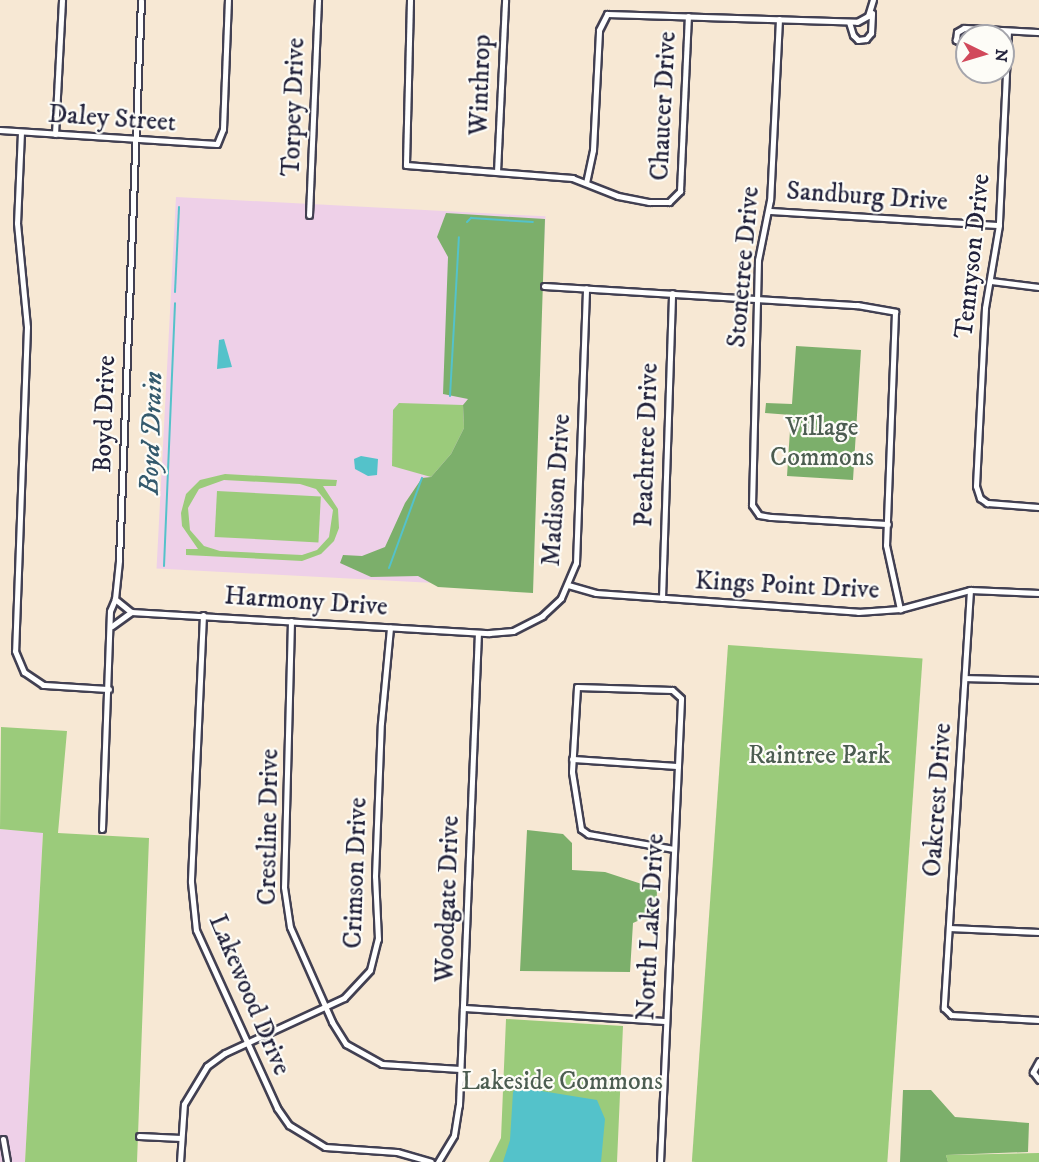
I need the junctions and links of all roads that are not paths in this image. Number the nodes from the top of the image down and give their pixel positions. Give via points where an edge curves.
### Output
1 (62, 0) edge
2 (141, 0) edge
3 (228, 0) edge
4 (318, 0) edge
5 (410, 0) edge
6 (505, 0) edge
7 (873, 0) edge
8 (872, 11) junction
9 (688, 16) junction
10 (779, 19) junction
11 (849, 22) junction
12 (1015, 31) edge
13 (1039, 32) edge
14 (1006, 84) edge
15 (0, 130) edge
16 (21, 132) junction
17 (55, 134) junction
18 (135, 140) junction
19 (497, 172) junction
20 (586, 183) junction
21 (769, 211) junction
22 (309, 215) dead end
23 (999, 225) junction
24 (991, 281) junction
25 (544, 286) dead end
26 (1039, 287) edge
27 (586, 288) junction
28 (672, 293) junction
29 (757, 299) junction
30 (1039, 507) edge
31 (888, 524) junction
32 (568, 585) junction
33 (970, 590) junction
34 (1039, 593) edge
35 (662, 598) junction
36 (115, 599) junction
37 (900, 609) junction
38 (131, 612) junction
39 (203, 615) junction
40 (291, 621) junction
41 (112, 626) junction
42 (390, 627) junction
43 (478, 633) junction
44 (965, 678) junction
45 (1039, 680) edge
46 (109, 689) junction
47 (572, 759) junction
48 (678, 765) junction
49 (102, 829) dead end
50 (674, 849) junction
51 (949, 927) junction
52 (1039, 932) edge
53 (326, 1008) junction
54 (463, 1008) junction
55 (1039, 1020) edge
56 (666, 1021) junction
57 (247, 1043) junction
58 (1039, 1061) edge
59 (460, 1069) junction
60 (1039, 1080) edge
61 (139, 1136) dead end
62 (181, 1138) junction
63 (3, 1139) dead end
64 (7, 1162) edge
65 (180, 1162) edge
66 (431, 1162) edge
67 (438, 1162) edge
68 (660, 1162) edge

1 - 17 street
2 - 18 street, Boyd Drive
3 - 18 street, Daley Street via 224,129 219,142 210,146
4 - 22 street, Torpey Drive
5 - 19 street via 405,165
6 - 19 street, Winthrop
7 - 8 street
8 - 11 street via 863,20
8 - 11 street via 871,33 866,39 858,40
9 - 10 street
9 - 20 street via 613,12 603,17 598,30 592,160
9 - 20 street, Chaucer Drive via 681,185 676,197 663,203 639,201
10 - 11 street
10 - 21 street, Stonetree Drive
12 - 13 street
14 - 23 street, Tennyson Drive
15 - 16 street, Daley Street
16 - 17 street, Daley Street
16 - 46 street via 17,223 27,327 15,651 24,672 44,685
17 - 18 street, Daley Street
18 - 36 street, Boyd Drive
19 - 20 street via 560,176
21 - 23 street, Sandburg Drive
21 - 29 street, Stonetree Drive via 759,253
23 - 24 street, Tennyson Drive
24 - 26 street
24 - 30 street, Tennyson Drive via 985,308 976,480 980,498 994,505
25 - 27 street
27 - 28 street
27 - 32 street, Madison Drive via 577,550
28 - 29 street
28 - 35 street, Peachtree Drive
29 - 31 street, Stonetree Drive via 750,498 759,515
29 - 31 street via 895,312
31 - 37 street via 888,563
32 - 35 street, Kings Point Drive via 591,593
32 - 43 street, Madison Drive via 551,609 526,626 503,633
33 - 34 street, Kings Point Drive
33 - 37 street, Kings Point Drive
33 - 44 street, Oakcrest Drive
35 - 37 street, Kings Point Drive via 858,612
36 - 38 street
36 - 41 street, Boyd Drive via 110,611
38 - 39 street, Harmony Drive
38 - 41 street
39 - 40 street, Harmony Drive
39 - 57 street, Lakewood Drive via 191,909 199,937
40 - 42 street, Harmony Drive
40 - 53 street, Crestline Drive via 284,896 290,927
41 - 46 street, Boyd Drive
42 - 43 street, Harmony Drive
42 - 53 street, Crimson Drive via 381,723 375,876 378,939 370,970 358,987
43 - 54 street, Woodgate Drive
44 - 45 street
44 - 51 street, Oakcrest Drive
46 - 49 street, Boyd Drive
47 - 48 street
47 - 48 street, North Lake Drive via 577,687 661,690 679,694
47 - 50 street via 581,829 588,834
48 - 50 street, North Lake Drive
50 - 56 street, North Lake Drive
51 - 52 street
51 - 55 street, Oakcrest Drive via 945,1012
53 - 57 street, Crimson Drive
53 - 59 street, Crestline Drive via 346,1044 369,1060 398,1067
54 - 56 street
54 - 59 street, Woodgate Drive
56 - 68 street, North Lake Drive
57 - 62 street, Crimson Drive via 215,1059 195,1081 184,1104
57 - 66 street, Lakewood Drive via 282,1117 306,1139 337,1150 397,1152
58 - 60 street via 1033,1072
59 - 67 street, Woodgate Drive via 456,1129
61 - 62 street
62 - 65 street, Crimson Drive
63 - 64 street

